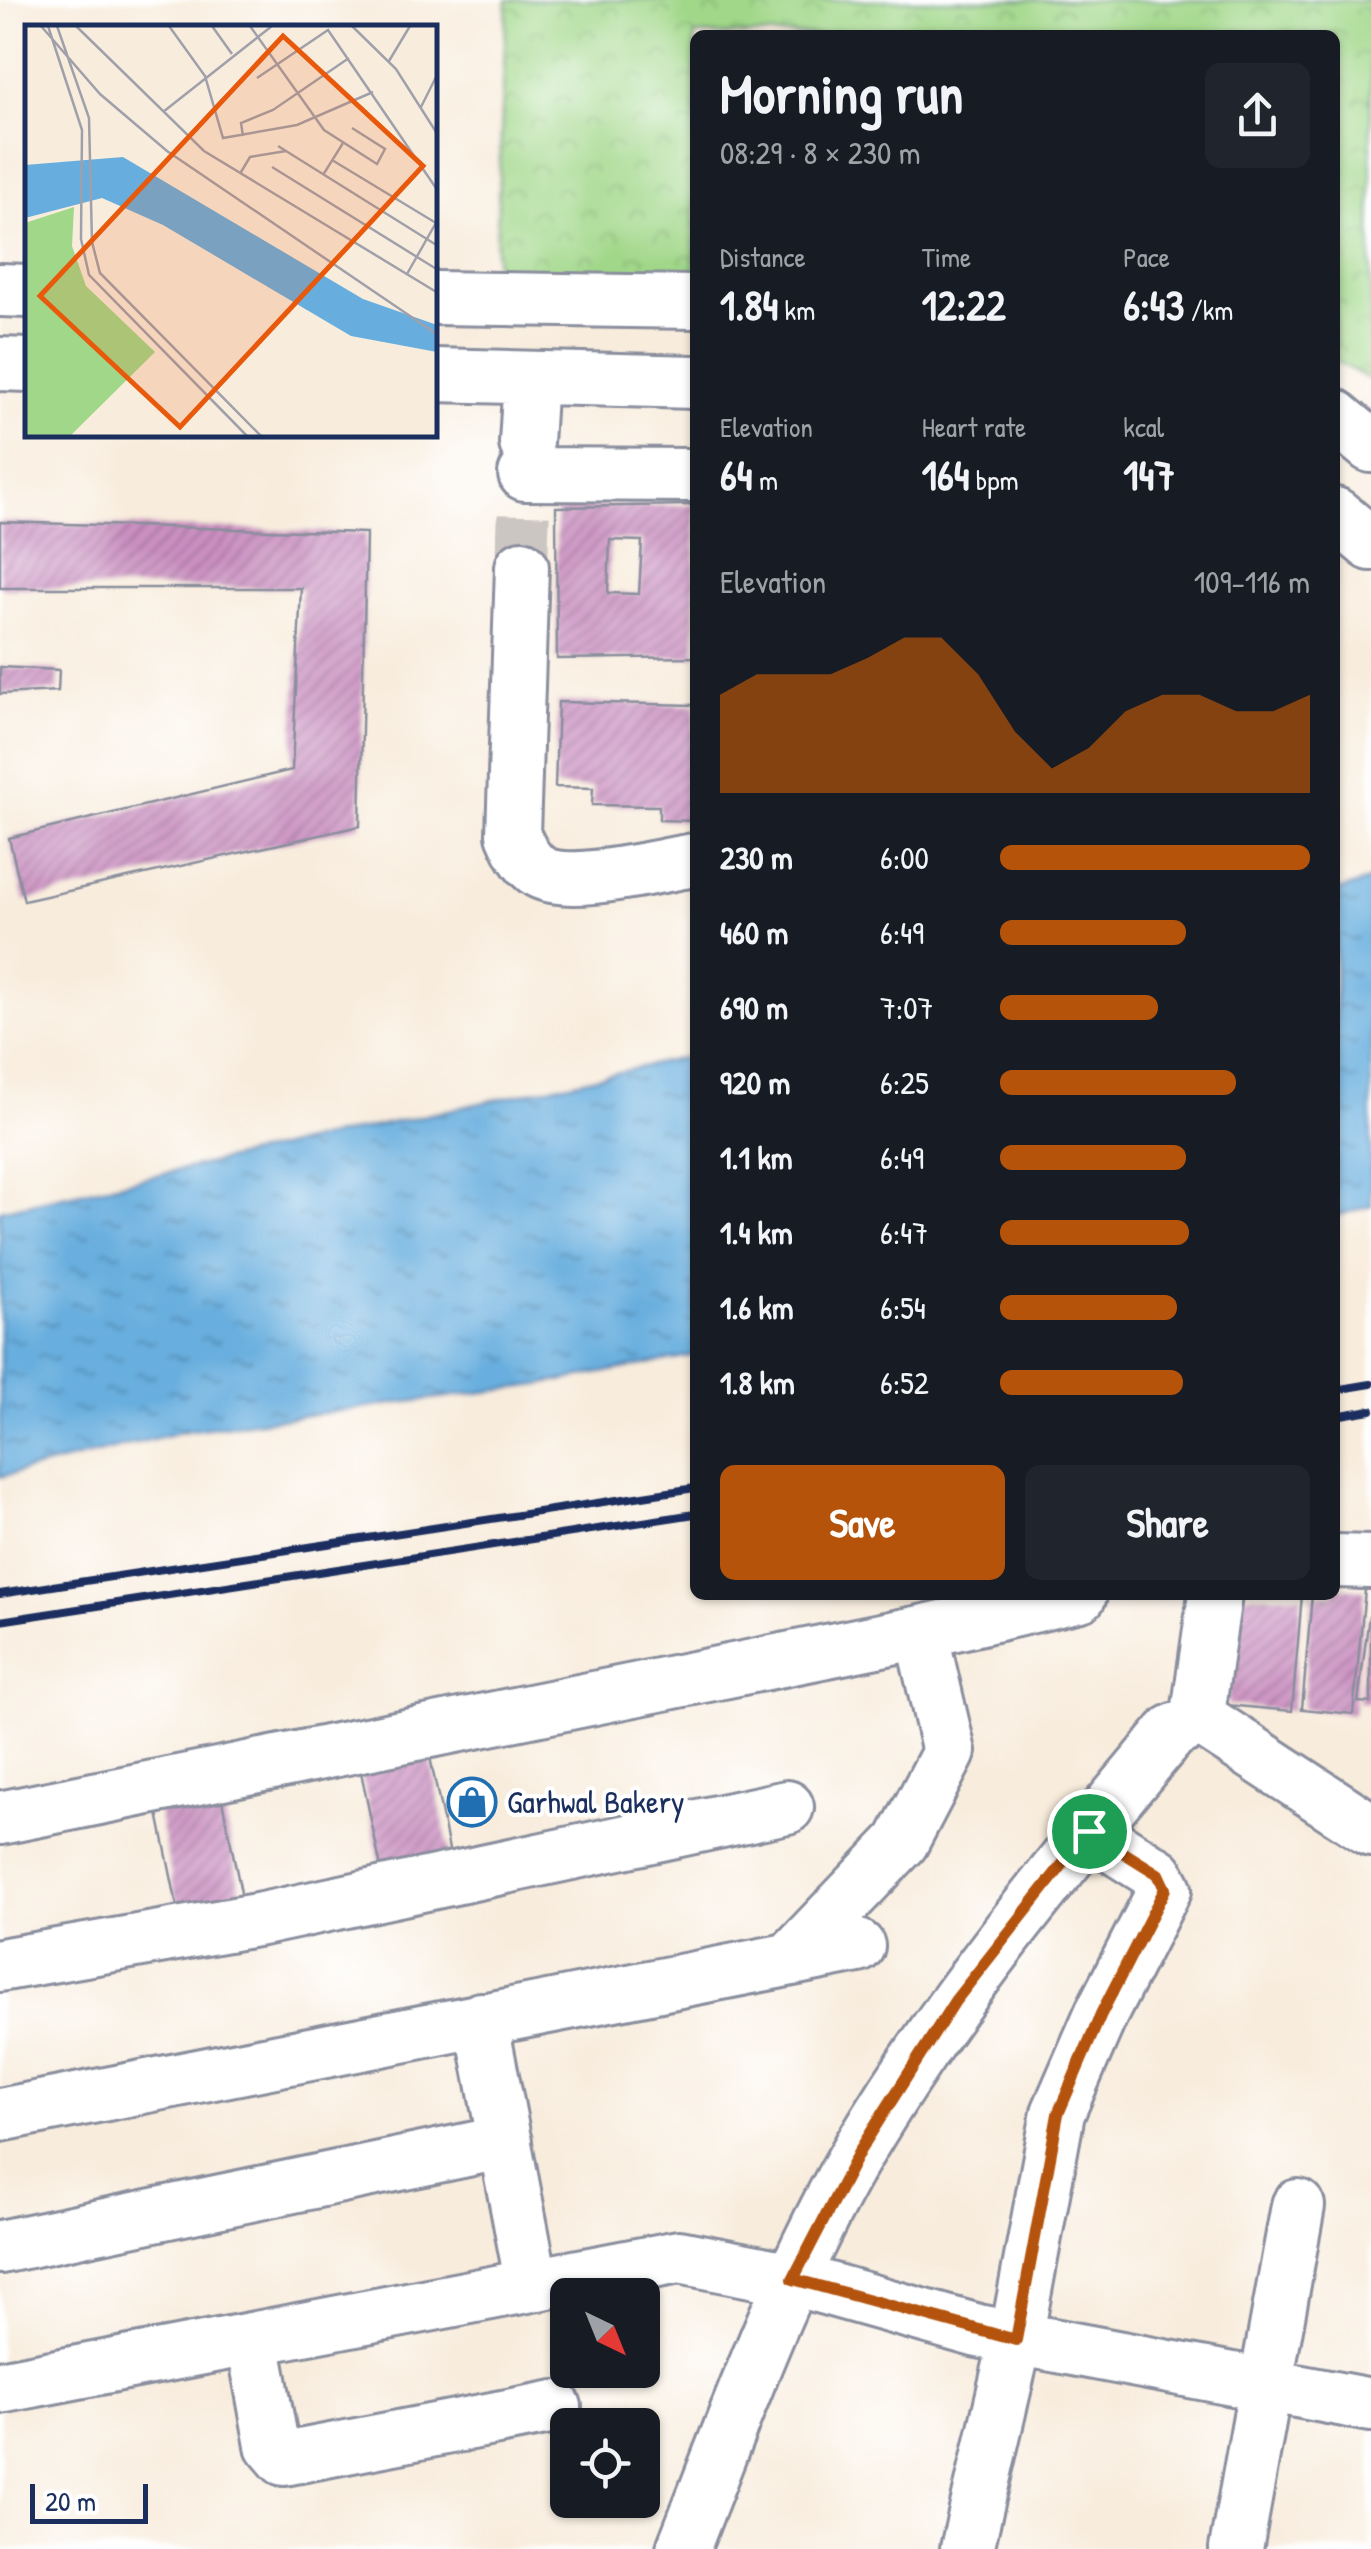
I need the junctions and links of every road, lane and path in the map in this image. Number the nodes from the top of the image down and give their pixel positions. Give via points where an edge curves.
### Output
1 (0, 290) edge
2 (25, 291) edge
3 (438, 298) edge
4 (690, 302) edge
5 (438, 375) edge
6 (530, 378) junction
7 (690, 382) edge
8 (1340, 420) edge
9 (1371, 446) edge
10 (690, 474) edge
11 (1340, 518) edge
12 (1371, 544) edge
13 (522, 567) tunnel mouth
14 (690, 861) edge
15 (1340, 1561) edge
16 (1371, 1562) edge
17 (1059, 1600) edge
18 (1214, 1600) edge
19 (921, 1632) junction
20 (1197, 1721) junction
21 (787, 1807) dead end
22 (0, 1818) edge
23 (1371, 1830) edge
24 (1089, 1831) junction
25 (858, 1946) dead end
26 (790, 1959) junction
27 (0, 1966) edge
28 (481, 2020) junction
29 (0, 2116) edge
30 (504, 2142) junction
31 (1298, 2206) dead end
32 (0, 2247) edge
33 (793, 2279) junction
34 (532, 2286) junction
35 (1016, 2340) junction
36 (253, 2341) junction
37 (1266, 2386) junction
38 (0, 2387) edge
39 (1371, 2405) edge
40 (555, 2407) dead end
41 (683, 2549) edge
42 (966, 2549) edge
43 (1236, 2549) edge

1 - 2 street
3 - 4 street
5 - 6 street
6 - 7 street
6 - 10 street via 526,458
8 - 9 street
11 - 12 street
13 - 14 street via 513,834 520,853 540,872 568,878
15 - 16 street
17 - 19 street
18 - 20 street
19 - 22 street
19 - 26 street via 949,1752 902,1842
20 - 23 street
20 - 24 street via 1173,1731
21 - 27 street via 262,1919
24 - 33 street via 955,2001 860,2150
24 - 35 street via 1158,1874 1165,1889 1058,2114
25 - 26 street
26 - 28 street
28 - 29 street
28 - 30 street
30 - 32 street
30 - 34 street
31 - 37 street
33 - 34 street via 679,2257
33 - 35 street
33 - 41 street
34 - 36 street
35 - 37 street
35 - 42 street
36 - 38 street
36 - 40 street via 272,2445 284,2458
37 - 39 street
37 - 43 street

